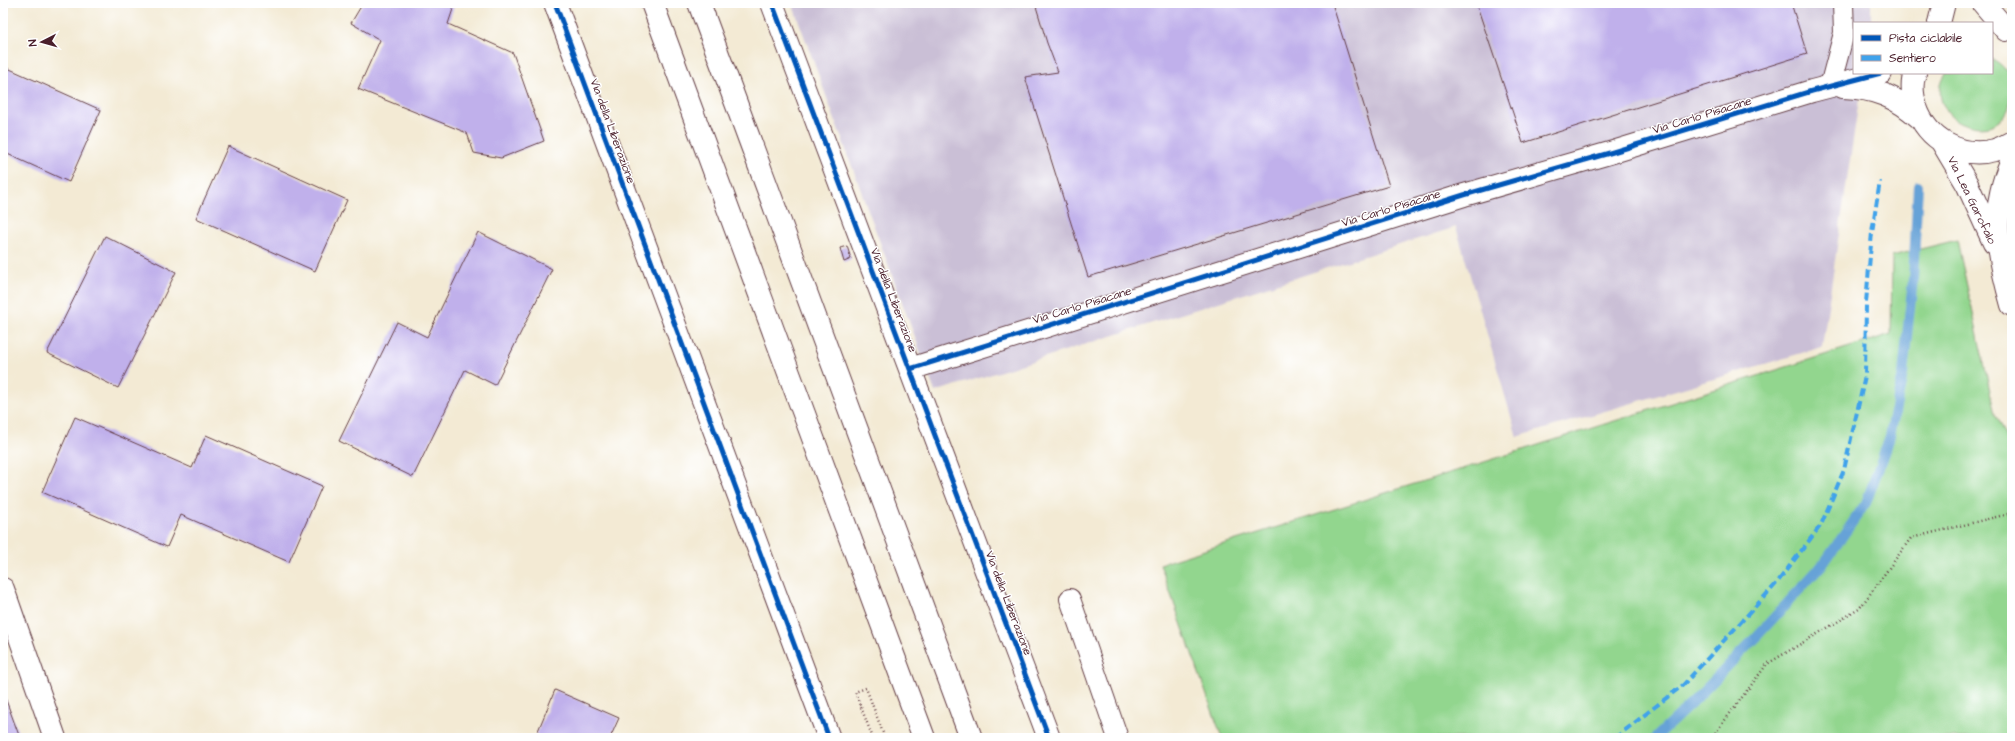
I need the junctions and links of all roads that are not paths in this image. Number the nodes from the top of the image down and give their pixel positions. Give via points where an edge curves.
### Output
1 (555, 3) edge
2 (652, 3) edge
3 (699, 3) edge
4 (772, 3) edge
5 (1843, 3) edge
6 (1944, 3) edge
7 (1983, 3) edge
8 (1939, 22) edge
9 (2003, 30) edge
10 (1877, 74) edge
11 (1915, 74) edge
12 (1830, 86) junction
13 (1920, 118) junction
14 (1942, 142) junction
15 (2012, 142) edge
16 (2012, 160) edge
17 (2001, 259) junction
18 (2012, 304) edge
19 (910, 369) junction
20 (3, 589) edge
21 (1070, 599) dead end
22 (55, 738) edge
23 (829, 738) edge
24 (924, 738) edge
25 (971, 738) edge
26 (1049, 738) edge
27 (1118, 738) edge

1 - 23 main road, Via della Liberazione
2 - 24 main road
3 - 25 main road
4 - 19 main road, Via della Liberazione
5 - 12 lane via 1844,33
6 - 8 main road
7 - 9 main road
10 - 12 main road, Via Carlo Pisacane
11 - 13 main road, Via Lea Garofalo via 1914,98
12 - 13 main road, Via Carlo Pisacane via 1853,87 1891,97
12 - 19 main road, Via Carlo Pisacane via 1464,195
13 - 14 main road, Via Lea Garofalo via 1929,131
14 - 15 main road, Via Lea Garofalo via 1958,150 1977,152 1996,150
14 - 17 main road, Via Lea Garofalo via 1967,184
16 - 17 main road, Via Lea Garofalo via 2002,186 1998,210 1997,232
17 - 18 main road, Via Lea Garofalo
19 - 26 main road, Via della Liberazione
20 - 22 main road
21 - 27 lane

